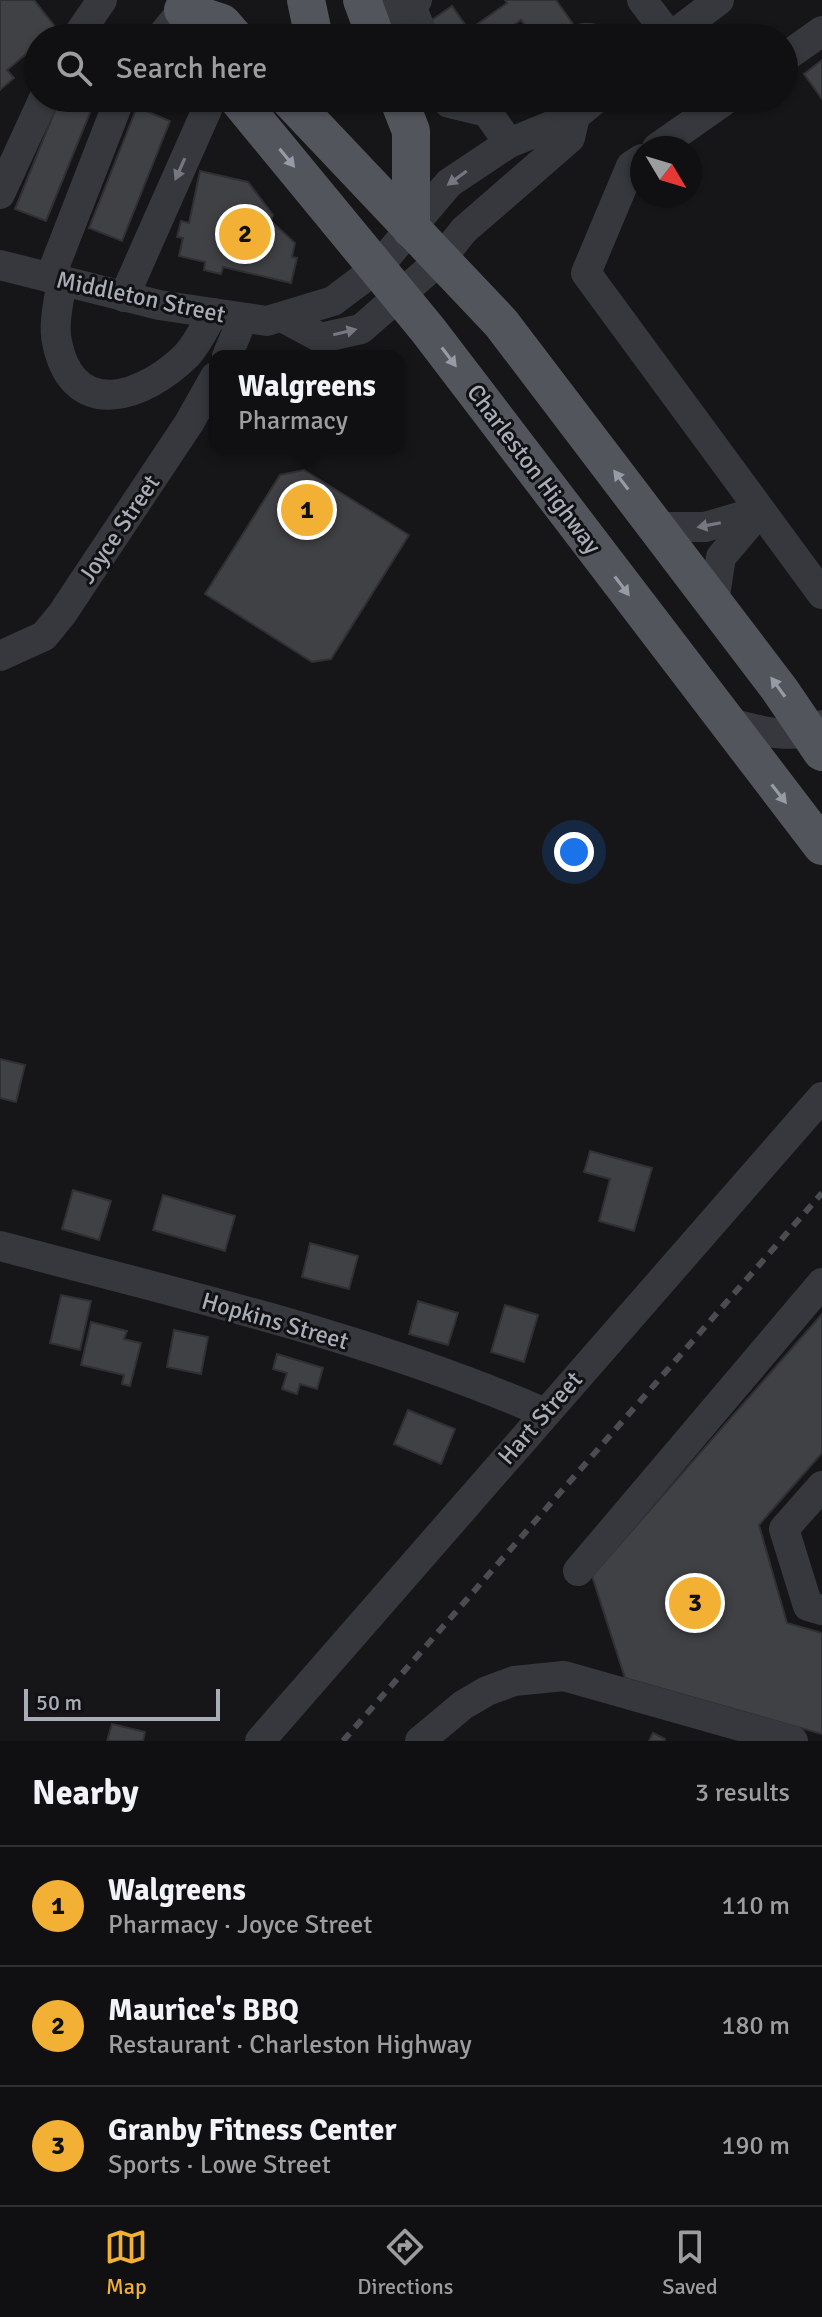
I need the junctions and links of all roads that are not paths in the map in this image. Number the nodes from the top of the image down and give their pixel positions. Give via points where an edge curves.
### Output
1 (102, 0) edge
2 (306, 0) edge
3 (642, 0) edge
4 (719, 0) edge
5 (413, 2) edge
6 (367, 15) edge
7 (177, 22) edge
8 (86, 24) edge
9 (223, 24) edge
10 (311, 24) edge
11 (420, 24) edge
12 (660, 24) edge
13 (688, 24) edge
14 (822, 31) edge
15 (798, 48) edge
16 (37, 112) edge
17 (115, 112) edge
18 (206, 112) edge
19 (249, 112) edge
20 (301, 112) edge
21 (331, 112) edge
22 (498, 112) edge
23 (575, 112) edge
24 (583, 112) edge
25 (708, 112) edge
26 (404, 115) edge
27 (674, 136) edge
28 (509, 143) junction
29 (341, 155) junction
30 (630, 168) edge
31 (0, 192) edge
32 (421, 218) junction
33 (440, 260) junction
34 (0, 265) edge
35 (56, 280) junction
36 (389, 282) junction
37 (124, 297) junction
38 (213, 313) junction
39 (243, 318) junction
40 (230, 350) edge
41 (209, 388) edge
42 (760, 511) junction
43 (656, 527) junction
44 (822, 594) edge
45 (714, 602) junction
46 (0, 656) edge
47 (725, 722) junction
48 (818, 737) edge
49 (822, 846) edge
50 (822, 1097) edge
51 (0, 1246) edge
52 (822, 1283) edge
53 (545, 1413) junction
54 (822, 1486) edge
55 (578, 1571) dead end
56 (822, 1610) edge
57 (260, 1741) edge
58 (420, 1741) edge
59 (793, 1741) edge

1 - 8 street
2 - 10 main road
3 - 12 street
4 - 13 street
5 - 6 street
5 - 11 street
7 - 9 main road
14 - 15 street
16 - 31 street
17 - 35 street
18 -> 37 street
19 -> 36 main road, Charleston Highway
20 - 29 main road
21 - 29 main road
22 - 28 street
23 - 28 street, Middleton Street
24 - 33 street, Middleton Street via 570,138 464,230
25 - 27 street
26 - 32 main road
28 -> 32 street, Middleton Street via 449,183
29 - 32 main road
29 - 36 main road
30 - 42 street via 586,273
32 - 33 main road
32 - 36 street, Middleton Street
33 - 36 street, Middleton Street
43 -> 33 main road via 501,323
34 - 35 street, Middleton Street
35 - 37 street, Middleton Street
35 - 38 street via 56,341 66,368 86,391 98,396 116,397 164,376 190,352
36 - 39 street, Middleton Street via 361,329 321,338 284,318
36 -> 47 main road, Charleston Highway
37 - 38 street, Middleton Street
38 - 39 street, Middleton Street
39 - 40 street
41 - 46 street, Joyce Street via 62,614 44,636
42 -> 43 street via 705,527
42 - 44 street
42 - 45 street via 721,557
43 - 45 main road
48 -> 45 main road
47 - 48 street
47 -> 49 main road, Charleston Highway
50 - 53 street, Hart Street
51 - 53 street, Hopkins Street via 333,1335 466,1378
52 - 55 street
53 - 57 street, Hart Street
54 - 56 street via 784,1529 808,1606
58 - 59 street via 463,1705 514,1681 564,1676

